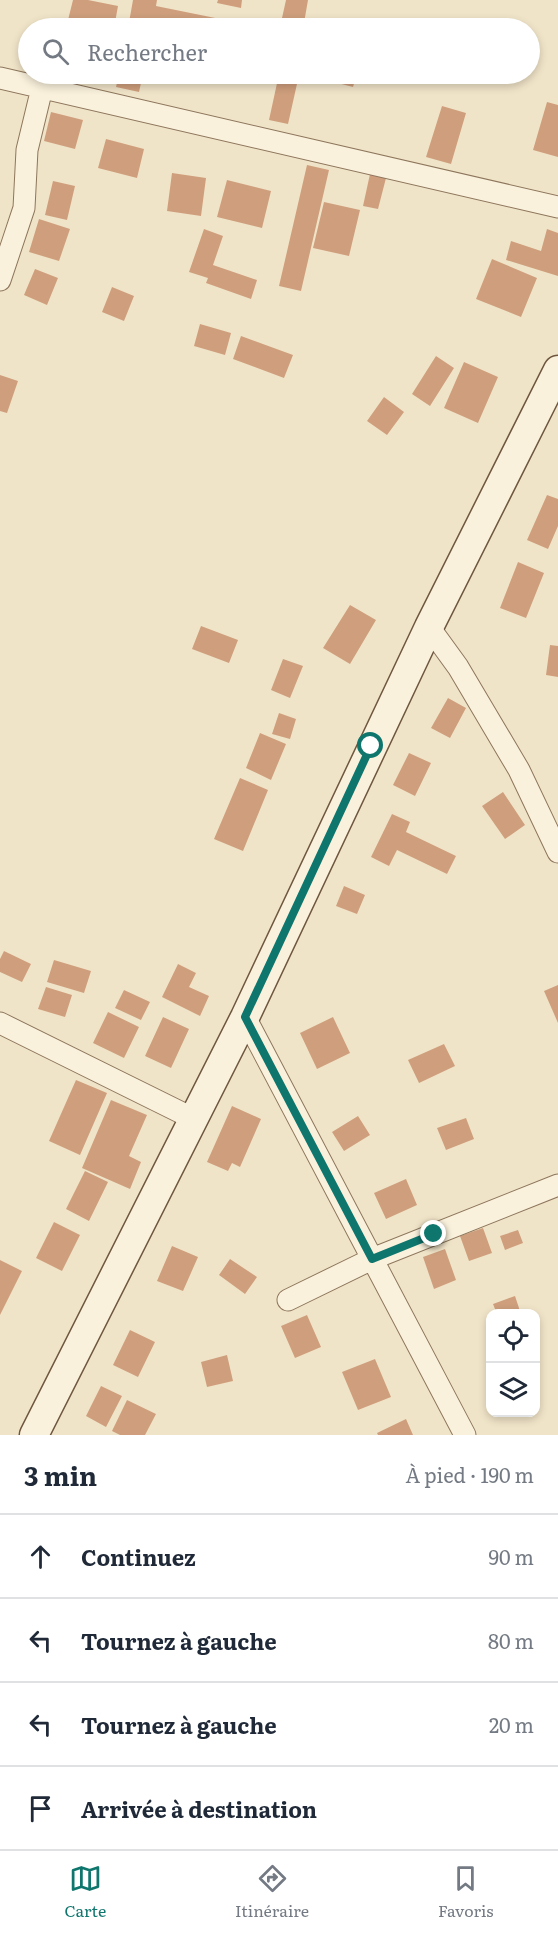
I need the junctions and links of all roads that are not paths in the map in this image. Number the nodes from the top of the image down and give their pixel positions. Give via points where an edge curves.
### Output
1 (0, 78) edge
2 (18, 82) edge
3 (25, 84) edge
4 (42, 88) junction
5 (558, 207) edge
6 (0, 280) edge
7 (558, 370) edge
8 (429, 627) junction
9 (558, 852) edge
10 (245, 1017) junction
11 (0, 1023) edge
12 (194, 1119) junction
13 (558, 1185) edge
14 (372, 1259) junction
15 (288, 1300) dead end
16 (33, 1435) edge
17 (465, 1435) edge

1 - 2 street
3 - 4 street
4 - 5 street
4 - 6 street via 27,150 24,208
7 - 8 street
8 - 9 street via 458,667 519,770
8 - 10 street
10 - 12 street
10 - 14 street
11 - 12 street
12 - 16 street
13 - 14 street
14 - 15 street
14 - 17 street

